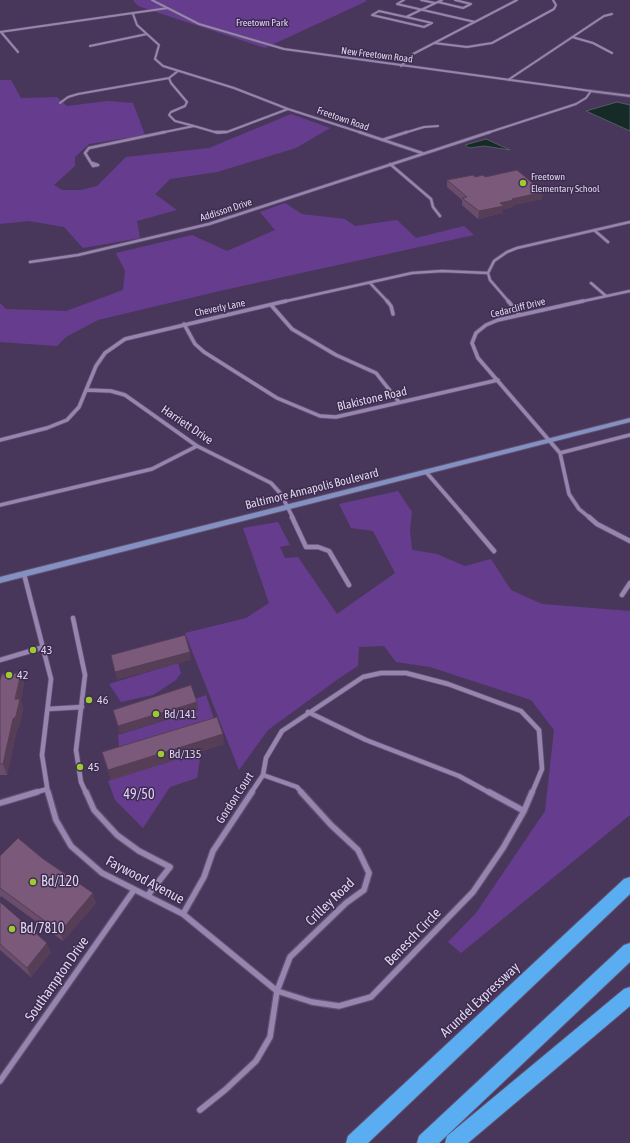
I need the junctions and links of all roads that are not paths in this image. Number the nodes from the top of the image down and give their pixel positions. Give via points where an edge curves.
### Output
1 (152, 0) edge
2 (404, 0) edge
3 (421, 0) edge
4 (442, 0) edge
5 (455, 0) edge
6 (517, 0) edge
7 (553, 0) edge
8 (436, 3) junction
9 (168, 8) junction
10 (422, 10) junction
11 (134, 14) junction
12 (612, 14) dead end
13 (406, 17) junction
14 (398, 21) junction
15 (475, 22) junction
16 (1, 32) edge
17 (147, 34) junction
18 (572, 37) junction
19 (434, 43) junction
20 (90, 46) dead end
21 (18, 52) dead end
22 (612, 53) dead end
23 (401, 66) junction
24 (178, 71) junction
25 (169, 78) junction
26 (508, 80) junction
27 (591, 91) junction
28 (630, 96) edge
29 (60, 104) dead end
30 (288, 109) junction
31 (194, 126) junction
32 (438, 126) dead end
33 (382, 140) junction
34 (423, 153) junction
35 (92, 163) dead end
36 (390, 164) junction
37 (440, 216) dead end
38 (630, 222) edge
39 (594, 230) junction
40 (608, 242) dead end
41 (30, 262) dead end
42 (488, 273) junction
43 (370, 283) junction
44 (591, 283) dead end
45 (630, 291) edge
46 (606, 296) junction
47 (271, 305) junction
48 (393, 314) dead end
49 (520, 315) junction
50 (184, 324) junction
51 (498, 380) junction
52 (87, 390) junction
53 (399, 402) junction
54 (630, 420) edge
55 (630, 436) edge
56 (0, 440) edge
57 (550, 440) junction
58 (197, 446) junction
59 (560, 453) junction
60 (426, 472) junction
61 (0, 505) edge
62 (288, 507) junction
63 (630, 541) edge
64 (494, 551) dead end
65 (24, 574) junction
66 (0, 580) edge
67 (630, 584) edge
68 (349, 585) dead end
69 (622, 595) dead end
70 (73, 618) dead end
71 (44, 647) junction
72 (0, 660) edge
73 (381, 673) joint
74 (82, 707) junction
75 (48, 709) junction
76 (308, 712) junction
77 (263, 775) junction
78 (47, 789) junction
79 (0, 803) edge
80 (524, 812) junction
81 (630, 876) edge
82 (630, 884) edge
83 (134, 890) junction
84 (148, 895) junction
85 (183, 914) junction
86 (593, 919) junction
87 (630, 951) edge
88 (277, 991) junction
89 (630, 995) edge
90 (0, 1081) edge
91 (200, 1110) dead end
92 (355, 1143) edge
93 (426, 1143) edge
94 (454, 1143) edge

1 - 9 street
2 - 10 street via 397,4
3 - 8 street
4 - 8 street
5 - 8 street via 471,4 463,8
6 - 15 street
7 - 19 street via 556,5 554,9 492,43 459,47
8 - 10 street
9 - 11 street
9 - 23 street, New Freetown Road via 199,24 273,47
10 - 13 street
10 - 15 street
11 - 16 street
11 - 17 street, Freetown Road via 137,25
12 - 18 street via 604,16
13 - 14 street
13 - 14 street via 379,11 372,14
13 - 14 street via 432,23 424,27
15 - 19 street
16 - 21 street
17 - 20 street
17 - 24 street, Freetown Road via 158,45 156,62
18 - 22 street via 593,43
18 - 26 street
19 - 23 street via 413,54
23 - 26 street, New Freetown Road
24 - 25 street
24 - 30 street, Freetown Road via 234,88
25 - 29 street via 78,94 68,97
25 - 31 street via 172,86 187,102 185,106 171,112 169,117
26 - 27 street, New Freetown Road
27 - 28 street
27 - 34 street via 586,98 576,104
30 - 31 street via 227,132 218,133
30 - 33 street, Freetown Road
31 - 35 street via 89,148 85,153
32 - 33 street via 424,127
33 - 34 street, Freetown Road
34 - 36 street, Addisson Drive
36 - 37 street via 431,199
36 - 41 street, Addisson Drive via 177,233 78,255
38 - 39 street
39 - 40 street
39 - 42 street via 507,252 494,261
42 - 43 street, Cheverly Lane via 425,271
42 - 49 street via 496,289
43 - 47 street, Cheverly Lane
43 - 48 street via 391,306
44 - 46 street
45 - 46 street, Cedarcliff Drive
46 - 49 street, Cedarcliff Drive
47 - 50 street, Cheverly Lane
47 - 53 street via 292,329 336,355 376,374
49 - 51 street, Cedarcliff Drive via 486,324 476,333 473,340 478,358
50 - 52 street, Cheverly Lane via 136,335 114,345 99,360
50 - 53 street, Blakistone Road via 195,344 204,352 277,398 313,414 336,417
51 - 53 street, Blakistone Road
51 - 57 street, Cedarcliff Drive
52 - 56 street, Cheverly Lane via 79,407 67,420
52 - 58 street, Harriett Drive via 111,391 125,395
54 - 57 main road, Baltimore Annapolis Boulevard
55 - 59 street
57 - 59 street, Cedarcliff Drive
57 - 60 main road, Baltimore Annapolis Boulevard
58 - 61 street via 152,469
58 - 62 street, Harriett Drive via 271,483
59 - 63 street via 569,494 579,509 597,524
60 - 62 main road, Baltimore Annapolis Boulevard
60 - 64 street
62 - 65 main road, Baltimore Annapolis Boulevard
62 - 68 street, Harriett Drive via 306,547 318,547 329,551
65 - 66 main road, Baltimore Annapolis Boulevard
65 - 71 street, Faywood Avenue
67 - 69 street
70 - 74 street via 85,675
71 - 72 street
71 - 75 street, Faywood Avenue via 51,679
73 - 76 street, Gordon Court via 363,677
73 - 80 street, Benesch Circle via 406,673 448,684 521,711 539,730 542,769
74 - 75 street
74 - 84 street via 76,750 80,782 94,810 117,835 139,851 170,867
75 - 78 street, Faywood Avenue via 42,755
76 - 77 street, Gordon Court via 282,731 266,758
76 - 80 street via 366,740 459,776
77 - 85 street, Gordon Court via 213,851 204,877
77 - 88 street, Crilley Road via 297,787 331,825 358,850 369,873 364,890 346,903 290,957
78 - 79 street
78 - 83 street, Faywood Avenue via 56,820 71,846 102,873
80 - 88 street, Benesch Circle via 504,848 473,892 371,997 340,1006 312,1002
81 - 86 highway
82 - 86 highway, Arundel Expressway
83 - 84 street, Faywood Avenue
83 - 90 street, Southampton Drive
84 - 85 street, Faywood Avenue
85 - 88 street, Faywood Avenue
86 - 92 highway, Arundel Expressway
87 - 93 highway
88 - 91 street via 270,1037 256,1061
89 - 94 highway

